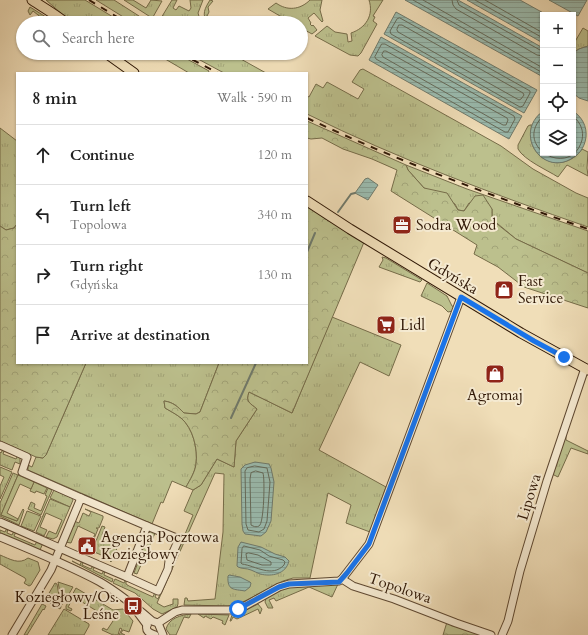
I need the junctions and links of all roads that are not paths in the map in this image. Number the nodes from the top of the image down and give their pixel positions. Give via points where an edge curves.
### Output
1 (32, 0) edge
2 (43, 0) edge
3 (52, 11) junction
4 (58, 16) edge
5 (116, 60) edge
6 (133, 72) edge
7 (308, 202) edge
8 (461, 297) junction
9 (586, 369) edge
10 (0, 445) edge
11 (81, 498) junction
12 (0, 522) edge
13 (147, 526) junction
14 (0, 537) edge
15 (60, 548) junction
16 (55, 561) junction
17 (127, 577) junction
18 (342, 579) junction
19 (152, 629) edge
20 (12, 635) edge
21 (163, 635) edge
22 (491, 635) edge
23 (502, 635) edge

1 - 3 main road
2 - 3 main road
3 - 4 main road
5 - 6 main road
7 - 8 main road, Gdyńska
8 - 9 main road, Gdyńska
8 - 18 street, Topolowa via 369,544
9 - 23 street, Lipowa via 547,481
10 - 11 street via 27,457 22,472
11 - 13 street
11 - 15 street
12 - 15 street
13 - 17 street
13 - 17 street via 179,539 168,569 158,591
14 - 16 street
15 - 16 street
15 - 17 street
16 - 19 street via 101,583 133,606
16 - 20 street
18 - 19 street via 339,582 289,584 238,609 182,610 175,612
18 - 22 street, Topolowa via 353,586 394,598
19 - 21 street

